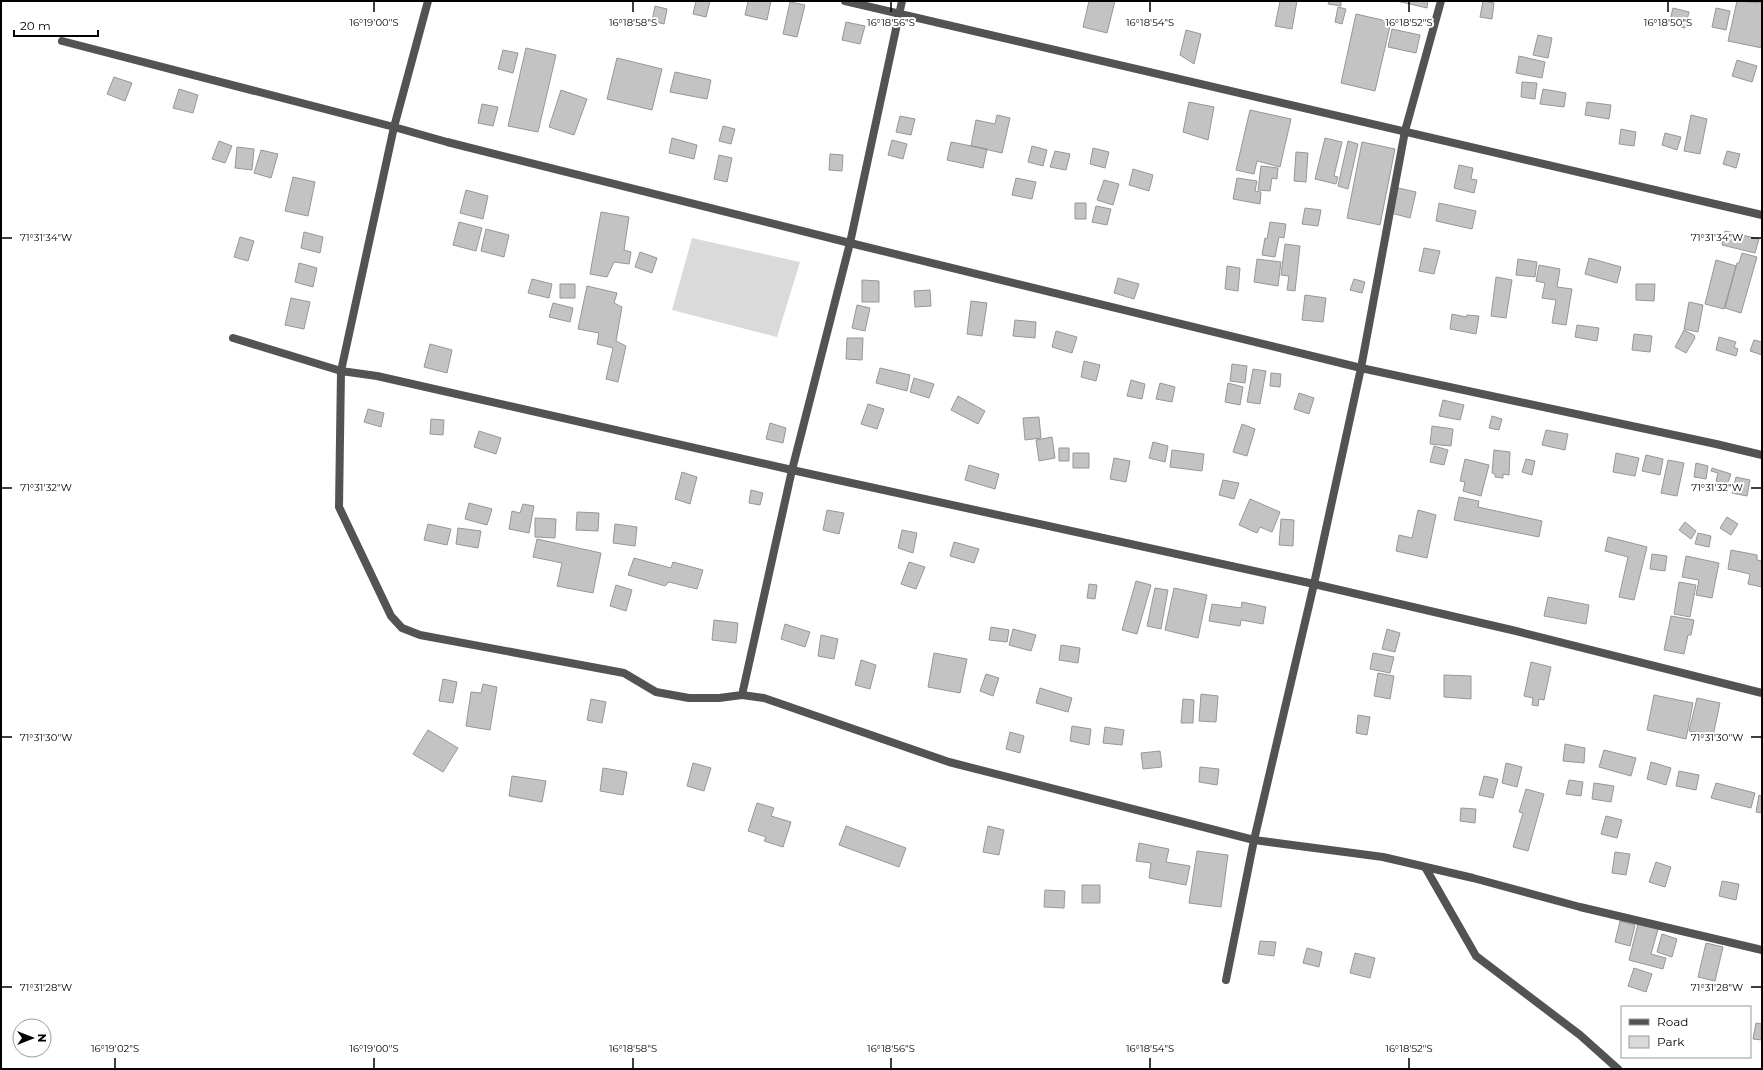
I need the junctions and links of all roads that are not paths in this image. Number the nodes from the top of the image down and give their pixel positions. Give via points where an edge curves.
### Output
1 (428, 1) edge
2 (845, 1) edge
3 (902, 1) edge
4 (1440, 1) edge
5 (899, 13) junction
6 (62, 41) dead end
7 (394, 127) junction
8 (1405, 131) junction
9 (1762, 215) edge
10 (850, 243) junction
11 (233, 338) dead end
12 (1361, 368) junction
13 (341, 371) junction
14 (1762, 455) edge
15 (792, 470) junction
16 (1314, 584) junction
17 (1762, 693) edge
18 (742, 695) junction
19 (1254, 840) junction
20 (1425, 867) junction
21 (1762, 950) edge
22 (1226, 980) dead end
23 (1618, 1069) edge

1 - 7 street
2 - 5 street
3 - 5 street
4 - 8 street
5 - 8 street
5 - 10 street
6 - 7 street
7 - 10 street
7 - 13 street
8 - 9 street
8 - 12 street
10 - 12 street
10 - 15 street
11 - 13 street
12 - 14 street
12 - 16 street
13 - 15 street via 377,376
13 - 18 street via 339,507 391,616 402,628 420,635 624,673 656,692 689,698
15 - 16 street
15 - 18 street
16 - 17 street via 1516,631
16 - 19 street
18 - 19 street via 764,698 949,762
19 - 20 street via 1383,857
19 - 22 street
20 - 21 street
20 - 23 street via 1476,956 1580,1035

